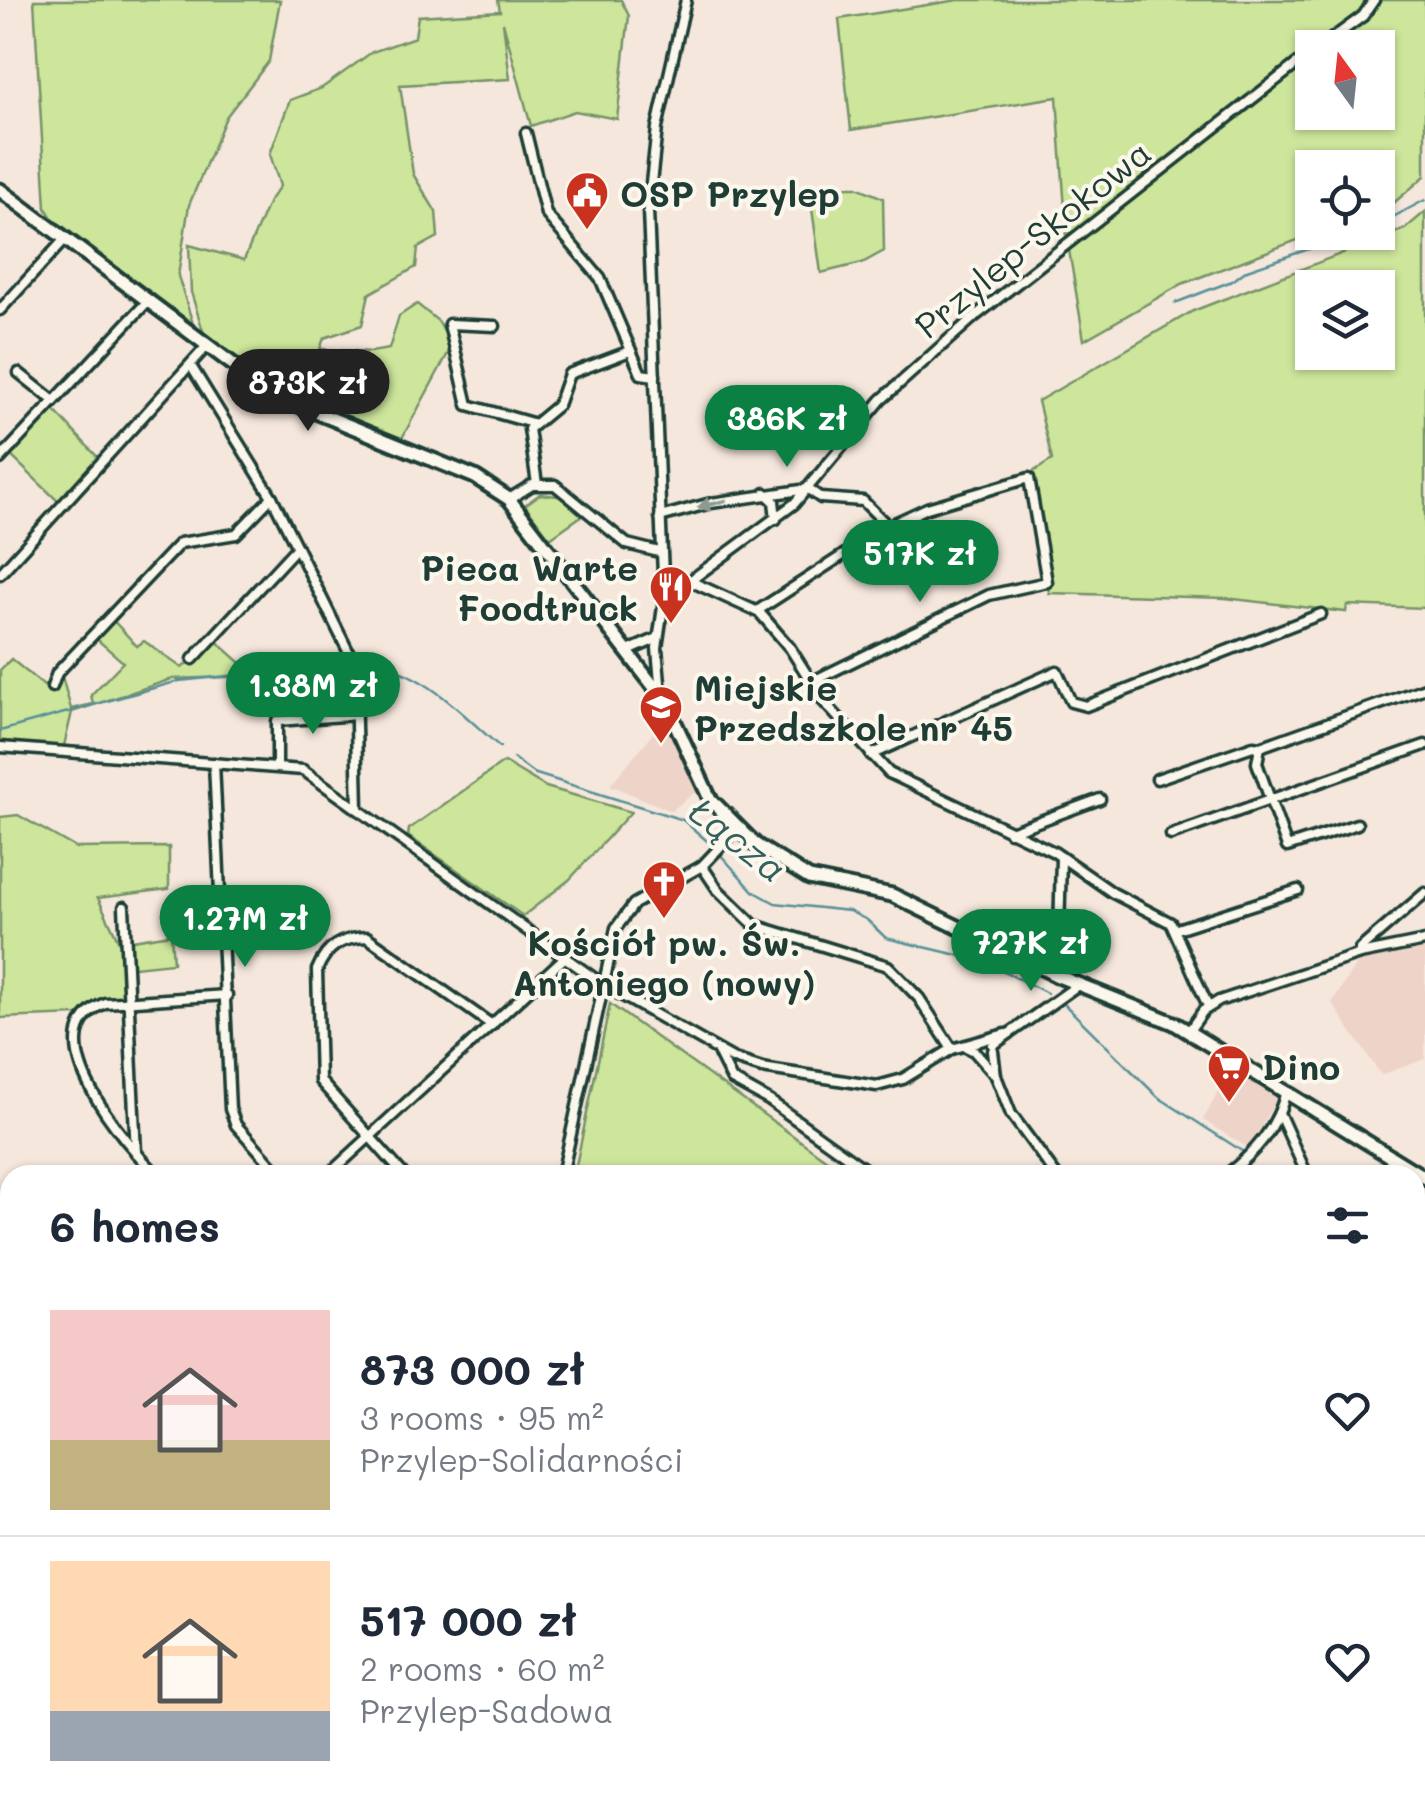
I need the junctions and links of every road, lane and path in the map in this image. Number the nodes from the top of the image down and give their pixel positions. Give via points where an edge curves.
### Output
1 (686, 0) edge
2 (1374, 0) edge
3 (1344, 30) edge
4 (1295, 65) edge
5 (526, 133) dead end
6 (0, 190) edge
7 (65, 240) junction
8 (147, 302) junction
9 (0, 310) edge
10 (494, 326) dead end
11 (206, 346) junction
12 (630, 351) junction
13 (192, 366) junction
14 (19, 373) dead end
15 (655, 376) junction
16 (54, 401) junction
17 (532, 423) junction
18 (0, 459) edge
19 (536, 484) junction
20 (808, 489) junction
21 (766, 493) junction
22 (272, 498) junction
23 (508, 499) junction
24 (660, 517) junction
25 (776, 519) junction
26 (888, 526) junction
27 (297, 547) junction
28 (660, 552) junction
29 (0, 574) edge
30 (690, 581) junction
31 (660, 584) junction
32 (680, 587) junction
33 (664, 600) junction
34 (756, 611) junction
35 (1321, 614) dead end
36 (658, 638) junction
37 (628, 651) junction
38 (193, 659) dead end
39 (812, 680) junction
40 (52, 686) dead end
41 (1425, 688) edge
42 (661, 694) junction
43 (356, 715) junction
44 (1425, 745) edge
45 (0, 746) edge
46 (1260, 747) junction
47 (871, 755) junction
48 (214, 763) junction
49 (277, 765) junction
50 (1157, 779) dead end
51 (1100, 800) dead end
52 (1270, 800) junction
53 (358, 810) junction
54 (1356, 824) dead end
55 (736, 830) junction
56 (1009, 832) junction
57 (1171, 836) dead end
58 (1061, 857) junction
59 (702, 866) junction
60 (1298, 890) dead end
61 (1425, 892) edge
62 (124, 907) dead end
63 (1177, 929) junction
64 (1425, 941) edge
65 (1360, 954) junction
66 (563, 959) junction
67 (1058, 976) junction
68 (1078, 984) junction
69 (605, 986) junction
70 (227, 995) junction
71 (131, 1003) junction
72 (1208, 1006) junction
73 (492, 1025) junction
74 (1189, 1031) junction
75 (991, 1045) junction
76 (952, 1049) junction
77 (718, 1050) junction
78 (976, 1050) junction
79 (996, 1076) junction
80 (1286, 1092) junction
81 (1280, 1115) junction
82 (369, 1138) junction
83 (136, 1153) junction
84 (148, 1165) edge
85 (273, 1165) edge
86 (339, 1165) edge
87 (395, 1165) edge
88 (564, 1165) edge
89 (860, 1165) edge
90 (1048, 1165) edge
91 (1238, 1165) edge
92 (1302, 1165) edge
93 (1404, 1165) edge

1 - 15 street via 657,128 648,211
2 - 3 street
4 - 20 street, Przylep-Skokowa via 974,316 881,400
5 - 12 street via 546,214 600,278
6 - 7 main road
7 - 8 main road
7 - 9 street
8 - 11 main road
8 - 16 street
10 - 17 street via 449,324 468,405
11 - 13 street
11 - 23 main road via 290,404 475,476
12 - 15 street via 640,374
12 - 17 street via 568,374 558,405
13 - 22 street
13 - 29 street
14 - 16 street
15 - 24 street
16 - 18 street
17 - 19 street
19 - 23 street
19 - 28 street via 560,488 632,547
20 - 21 street
20 - 25 street, Przylep-Skokowa
20 - 26 street via 821,498 863,502
21 -> 24 street
21 - 25 street
22 - 27 street
22 - 40 street via 236,534 180,542
23 - 37 main road
24 - 28 street
25 - 30 street, Przylep-Skokowa
26 - 34 street
26 - 39 street via 1029,478 1047,582 989,595
27 - 38 street
27 - 43 street via 350,654
28 - 31 street
30 - 32 street, Przylep-Skokowa
30 - 34 street
31 - 32 street
31 - 33 street
32 - 33 street, Przylep-Skokowa
33 - 36 street
34 - 39 street
35 - 47 street via 1086,706 1071,702 1057,671
36 - 37 street
36 - 42 street
37 - 42 main road
39 - 47 street
41 - 46 street
42 - 55 main road via 710,799
43 - 49 street via 278,720
43 - 53 street
44 - 52 street
45 - 48 street
46 - 50 street
46 - 52 street via 1257,763
47 - 56 street via 896,777
48 - 49 street
48 - 70 street
49 - 53 street via 303,770
51 - 56 street
52 - 54 street via 1286,847
52 - 57 street
53 - 66 street
55 - 59 street
55 - 67 main road via 792,870 892,895
56 - 58 street
58 - 63 street
58 - 67 street
59 - 69 street via 624,913
59 - 76 street via 754,924 888,966 919,998
60 - 63 street
61 - 65 street
62 - 71 street
63 - 72 street
64 - 65 street
65 - 72 street
66 - 69 street
66 - 73 street
67 - 68 main road
68 - 74 main road
68 - 75 street
69 - 77 street
69 - 88 street
70 - 71 street
70 - 85 street via 230,1110
71 - 83 street
71 - 83 street via 87,1011 80,1038 89,1090
72 - 74 street
73 - 82 street
73 - 82 street via 367,937 335,944 316,970 320,1081
74 - 80 main road
75 - 78 street
75 - 78 street
75 - 79 street
76 - 77 street via 887,1084 762,1068
76 - 78 street
77 - 89 street via 732,1080
78 - 79 street
79 - 90 street via 1020,1132
80 - 81 street
80 - 93 main road
81 - 91 street
81 - 92 street
82 - 86 street
82 - 87 street
83 - 84 street

